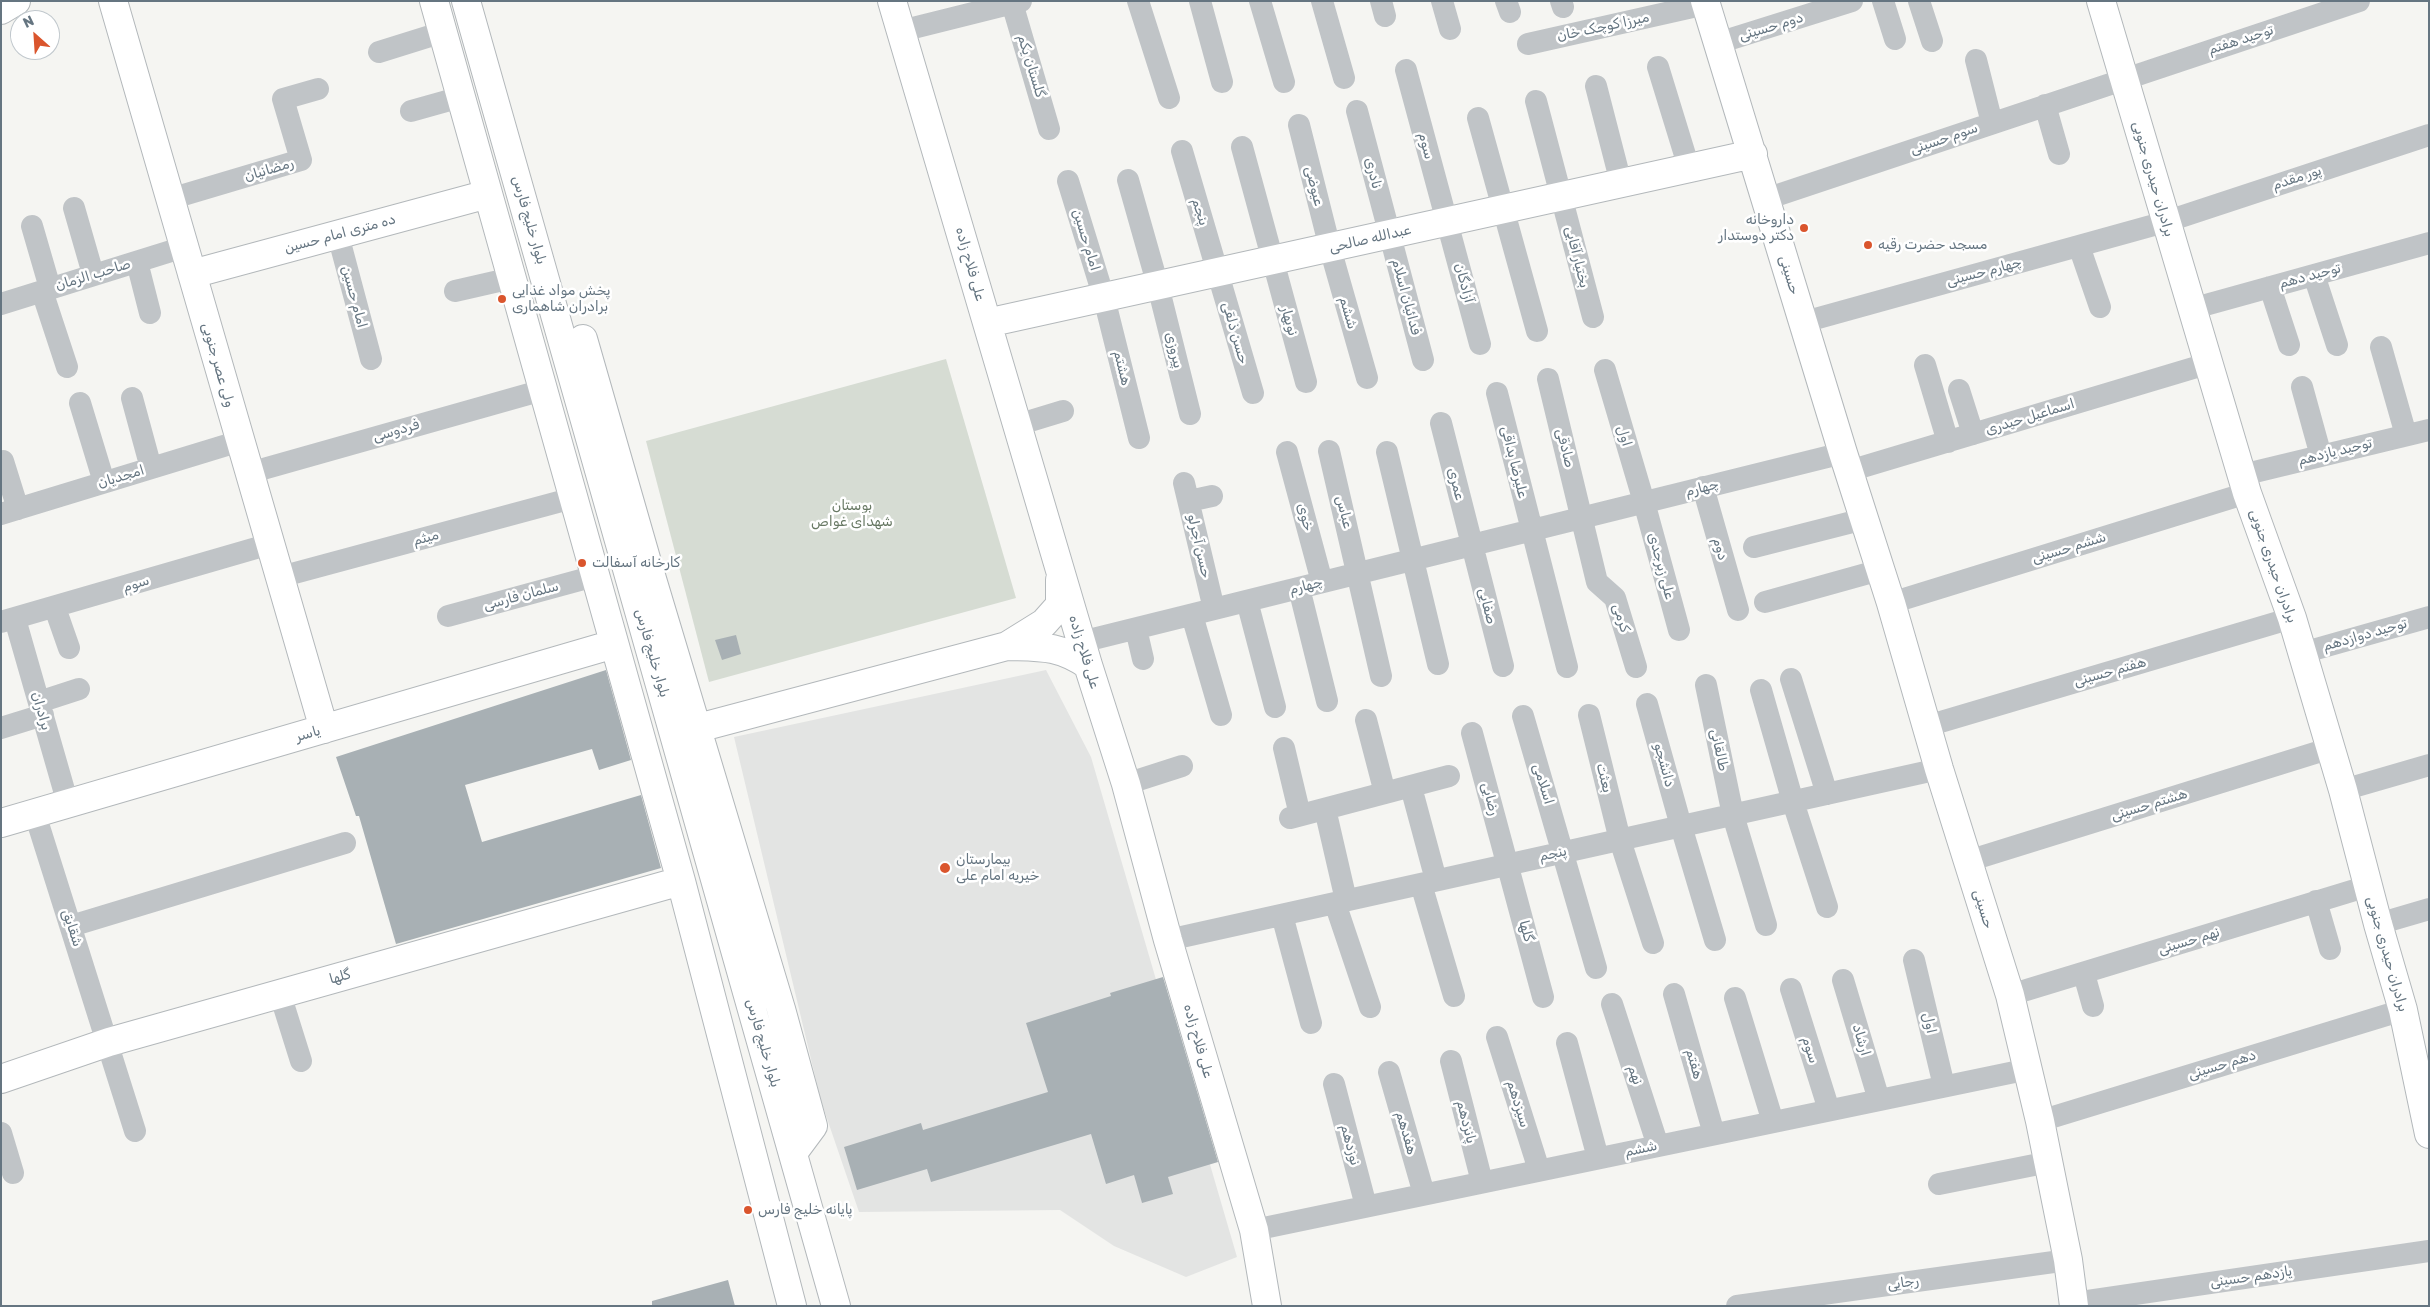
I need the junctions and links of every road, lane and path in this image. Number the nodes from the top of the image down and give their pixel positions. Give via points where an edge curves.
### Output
1 (16, 1) edge
2 (113, 1) edge
3 (434, 1) edge
4 (466, 1) edge
5 (892, 1) edge
6 (1138, 1) edge
7 (1200, 1) edge
8 (1260, 1) edge
9 (1322, 1) edge
10 (1442, 1) edge
11 (1852, 1) edge
12 (1883, 1) edge
13 (1919, 1) edge
14 (2101, 1) edge
15 (2358, 1) edge
16 (1016, 2) edge
17 (1706, 3) edge
18 (1, 10) edge
19 (1450, 29) dead end
20 (901, 31) junction
21 (443, 32) junction
22 (1895, 39) dead end
23 (1932, 41) dead end
24 (1718, 43) junction
25 (1528, 44) dead end
26 (379, 52) dead end
27 (1976, 60) dead end
28 (1658, 67) dead end
29 (1406, 70) dead end
30 (1344, 78) dead end
31 (2124, 79) junction
32 (1222, 82) dead end
33 (1284, 82) dead end
34 (1596, 86) dead end
35 (318, 89) dead end
36 (461, 97) junction
37 (1169, 98) dead end
38 (1536, 100) dead end
39 (2045, 105) junction
40 (411, 111) dead end
41 (1357, 111) dead end
42 (1478, 118) dead end
43 (1992, 123) junction
44 (1299, 125) dead end
45 (1049, 129) dead end
46 (2429, 135) edge
47 (1242, 147) dead end
48 (1182, 151) dead end
49 (1753, 154) junction
50 (2059, 154) dead end
51 (1689, 168) junction
52 (518, 180) junction
53 (1128, 180) dead end
54 (1068, 182) dead end
55 (1621, 183) junction
56 (488, 194) junction
57 (1562, 196) junction
58 (170, 199) junction
59 (1766, 199) junction
60 (74, 208) dead end
61 (1504, 209) junction
62 (1447, 222) junction
63 (2165, 222) junction
64 (32, 226) dead end
65 (338, 235) junction
66 (1388, 235) junction
67 (2429, 243) edge
68 (2079, 246) junction
69 (184, 247) junction
70 (1330, 248) junction
71 (1271, 261) junction
72 (137, 262) junction
73 (1218, 272) junction
74 (93, 274) junction
75 (192, 274) junction
76 (2314, 275) junction
77 (512, 278) junction
78 (1158, 286) junction
79 (2270, 287) junction
80 (46, 290) junction
81 (455, 291) dead end
82 (1104, 298) junction
83 (1, 304) edge
84 (2100, 307) dead end
85 (2192, 309) junction
86 (150, 313) dead end
87 (1593, 318) dead end
88 (1804, 322) junction
89 (987, 323) junction
90 (1537, 330) dead end
91 (1480, 344) dead end
92 (2289, 345) dead end
93 (2337, 345) dead end
94 (2381, 347) dead end
95 (371, 359) dead end
96 (1423, 360) dead end
97 (2210, 363) junction
98 (1926, 365) dead end
99 (67, 367) dead end
100 (1605, 370) dead end
101 (1367, 378) dead end
102 (1548, 378) dead end
103 (1306, 382) dead end
104 (2302, 388) dead end
105 (543, 390) junction
106 (1959, 390) dead end
107 (1253, 393) dead end
108 (1497, 393) dead end
109 (132, 398) dead end
110 (80, 403) dead end
111 (1063, 411) dead end
112 (1190, 414) dead end
113 (1441, 423) dead end
114 (1017, 425) junction
115 (2429, 430) edge
116 (1973, 434) junction
117 (2406, 435) junction
118 (1139, 438) dead end
119 (240, 441) junction
120 (1948, 442) junction
121 (1287, 452) dead end
122 (1329, 452) dead end
123 (1387, 452) dead end
124 (2321, 456) junction
125 (3, 461) dead end
126 (1846, 462) junction
127 (151, 468) junction
128 (249, 473) junction
129 (104, 482) junction
130 (2245, 484) junction
131 (1703, 487) junction
132 (1212, 496) dead end
133 (574, 498) junction
134 (1644, 502) junction
135 (10, 511) edge
136 (1582, 517) junction
137 (1864, 519) junction
138 (1532, 530) junction
139 (270, 544) junction
140 (1471, 545) junction
141 (1754, 547) dead end
142 (1413, 560) junction
143 (1880, 570) junction
144 (1060, 571) junction
145 (1359, 573) junction
146 (595, 576) junction
147 (280, 577) junction
148 (1322, 582) junction
149 (1299, 588) junction
150 (1247, 601) junction
151 (1765, 602) dead end
152 (1891, 603) junction
153 (55, 608) junction
154 (1214, 609) junction
155 (1738, 610) dead end
156 (1192, 615) junction
157 (448, 616) dead end
158 (2429, 617) edge
159 (2292, 618) junction
160 (8, 621) edge
161 (1136, 628) junction
162 (1679, 630) dead end
163 (614, 644) junction
164 (1007, 646) junction
165 (68, 648) dead end
166 (2302, 652) junction
167 (1084, 654) junction
168 (1142, 659) dead end
169 (1438, 664) dead end
170 (1503, 666) dead end
171 (1567, 667) dead end
172 (1636, 667) dead end
173 (1382, 676) dead end
174 (1792, 680) dead end
175 (1706, 685) dead end
176 (79, 689) dead end
177 (1761, 690) dead end
178 (1327, 701) dead end
179 (1647, 704) dead end
180 (1276, 707) dead end
181 (41, 709) junction
182 (1221, 715) dead end
183 (1589, 715) dead end
184 (1523, 716) dead end
185 (1366, 720) dead end
186 (1927, 726) junction
187 (1, 728) edge
188 (698, 728) junction
189 (324, 729) junction
190 (1472, 733) dead end
191 (1284, 748) dead end
192 (2331, 748) junction
193 (2429, 765) edge
194 (1182, 766) dead end
195 (1938, 769) junction
196 (1449, 776) dead end
197 (1126, 784) junction
198 (1411, 787) junction
199 (2343, 790) junction
200 (1385, 793) junction
201 (1827, 794) junction
202 (1793, 802) junction
203 (68, 804) junction
204 (1325, 809) junction
205 (35, 814) junction
206 (1733, 815) junction
207 (1, 823) edge
208 (1681, 826) junction
209 (1620, 840) junction
210 (345, 843) dead end
211 (1564, 852) junction
212 (1968, 862) junction
213 (1508, 864) junction
214 (681, 881) junction
215 (1429, 882) junction
216 (2368, 886) junction
217 (2316, 901) junction
218 (1341, 902) junction
219 (1827, 907) dead end
220 (2429, 909) edge
221 (1282, 915) junction
222 (2378, 924) junction
223 (1766, 925) dead end
224 (71, 926) junction
225 (1168, 940) junction
226 (1715, 940) dead end
227 (1653, 943) dead end
228 (2330, 948) dead end
229 (1914, 960) dead end
230 (1596, 968) dead end
231 (2084, 974) junction
232 (1843, 980) dead end
233 (1791, 989) dead end
234 (280, 994) junction
235 (1674, 994) dead end
236 (2010, 995) junction
237 (1454, 996) dead end
238 (1544, 997) dead end
239 (1735, 998) dead end
240 (1612, 1004) dead end
241 (2093, 1006) dead end
242 (1370, 1007) dead end
243 (2403, 1010) junction
244 (1311, 1023) dead end
245 (1497, 1037) dead end
246 (109, 1042) junction
247 (1567, 1043) dead end
248 (300, 1061) dead end
249 (1451, 1061) dead end
250 (2029, 1069) junction
251 (1388, 1072) dead end
252 (1, 1078) edge
253 (2424, 1080) edge
254 (1334, 1084) dead end
255 (1944, 1086) junction
256 (1879, 1100) junction
257 (1829, 1110) junction
258 (2040, 1121) junction
259 (1773, 1122) junction
260 (135, 1131) dead end
261 (1, 1133) edge
262 (1714, 1134) junction
263 (2429, 1134) edge
264 (1658, 1146) junction
265 (793, 1153) junction
266 (1598, 1158) junction
267 (2049, 1162) junction
268 (1539, 1170) junction
269 (13, 1173) dead end
270 (1482, 1182) junction
271 (1939, 1184) dead end
272 (1424, 1194) junction
273 (1366, 1206) junction
274 (1254, 1230) junction
275 (2429, 1251) edge
276 (2068, 1260) junction
277 (2074, 1304) edge
278 (792, 1306) edge
279 (836, 1306) edge
280 (1267, 1306) edge
281 (1737, 1306) edge

1 - 18 street
2 - 58 street, ولی عصر جنوبی
3 - 21 street
4 - 52 street, بلوار خلیج فارس
5 - 20 street, علی فلاح زاده
6 - 37 street
7 - 32 street
8 - 33 street
9 - 30 street
10 - 19 street
11 - 24 street, دوم حسینی
12 - 22 street
13 - 23 street
14 - 31 street, برادران حیدری جنوبی
15 - 31 street, توحید هفتم
16 - 20 street
16 - 45 street, گلستان یکم
17 - 24 street, حسینی
17 - 25 street, میرزا کوچک خان
20 - 89 street, علی فلاح زاده
21 - 26 street
21 - 36 street
24 - 49 street, حسینی
27 - 43 street
28 - 51 street
29 - 62 street, سوم
31 - 39 street, سوم حسینی
31 - 63 street, برادران حیدری جنوبی
34 - 55 street
35 - 58 street, رمضانیان via 283,99 301,160
36 - 40 street
36 - 56 street
38 - 57 street, بختیار آقایی
39 - 43 street, سوم حسینی
39 - 50 street
41 - 66 street, نادری
42 - 61 street
43 - 59 street, سوم حسینی
44 - 70 street, عیوضی
46 - 63 street, پور مقدم
47 - 71 street, نوبهار
48 - 73 street, پنجم
49 - 51 street, عبدالله صالحی
49 - 59 street, حسینی
51 - 55 street, عبدالله صالحی
52 - 188 street via 545,210
52 - 265 street, بلوار خلیج فارس
53 - 78 street, پیروزی
54 - 82 street, امام حسین
55 - 57 street, عبدالله صالحی
56 - 65 street, ده متری امام حسین
56 - 77 street
57 - 61 street, عبدالله صالحی
57 - 87 street, بختیار آقایی
58 - 69 street, ولی عصر جنوبی
59 - 88 street, حسینی
60 - 74 street
61 - 62 street, عبدالله صالحی
61 - 90 street
62 - 66 street, عبدالله صالحی
62 - 91 street, آزادگان
63 - 68 street, چهارم حسینی
63 - 85 street, برادران حیدری جنوبی
64 - 80 street
65 - 75 street, ده متری امام حسین
65 - 95 street, امام حسین
66 - 70 street, عبدالله صالحی
66 - 96 street, فدائیان اسلام
67 - 76 street, توحید دهم
68 - 84 street
68 - 88 street, چهارم حسینی
69 - 72 street, صاحب الزمان
69 - 75 street, ولی عصر جنوبی
70 - 71 street, عبدالله صالحی
70 - 101 street, ششم
71 - 73 street, عبدالله صالحی
71 - 103 street, نوبهار
72 - 74 street, صاحب الزمان
72 - 86 street
73 - 78 street, عبدالله صالحی
73 - 107 street, حسن ذلقی
74 - 80 street, صاحب الزمان
75 - 119 street, ولی عصر جنوبی
76 - 79 street, توحید دهم
76 - 93 street
77 - 81 street
77 - 105 street
78 - 82 street, عبدالله صالحی
78 - 112 street, پیروزی
79 - 85 street, توحید دهم
79 - 92 street
80 - 83 street, صاحب الزمان
80 - 99 street
82 - 89 street, عبدالله صالحی
82 - 118 street, هشتم
85 - 97 street, برادران حیدری جنوبی
88 - 126 street, حسینی
89 - 114 street, علی فلاح زاده
94 - 117 street
97 - 116 street, اسماعیل حیدری
97 - 130 street, برادران حیدری جنوبی
98 - 120 street
100 - 134 street, اول
102 - 136 street, صادقی
104 - 124 street
105 - 128 street, فردوسی
105 - 133 street
106 - 116 street
108 - 138 street, علیرضا بداقی
109 - 127 street
110 - 129 street
111 - 114 street
113 - 140 street, عمری
114 - 144 street, علی فلاح زاده
115 - 117 street, توحید یازدهم
116 - 120 street, اسماعیل حیدری
117 - 124 street, توحید یازدهم
119 - 127 street, امجدیان
119 - 128 street, ولی عصر جنوبی
120 - 126 street, اسماعیل حیدری
121 - 148 street, خوی
122 - 145 street, عباس
123 - 142 street
124 - 130 street, توحید یازدهم
125 - 135 street
126 - 131 street, چهارم
126 - 137 street, حسینی
127 - 129 street, امجدیان
128 - 139 street, ولی عصر جنوبی
129 - 135 street, امجدیان
130 - 152 street, ششم حسینی
130 - 159 street, برادران حیدری جنوبی
131 - 134 street, چهارم
131 - 155 street, دوم
132 - 154 street, حسن آجرلو via 1186,492
133 - 146 street
133 - 147 street, میثم
134 - 136 street, چهارم
134 - 162 street, علی زبرجدی
136 - 138 street, چهارم
136 - 172 street, کرمی via 1597,582 1615,598
137 - 141 street
137 - 143 street, حسینی
138 - 140 street, چهارم
138 - 171 street
139 - 147 street, ولی عصر جنوبی
139 - 153 street, سوم
140 - 142 street, چهارم
140 - 170 street, صفایی
142 - 145 street, چهارم
142 - 169 street
143 - 151 street
143 - 152 street, حسینی
144 - 164 street via 1060,605 1044,623
144 - 167 street, علی فلاح زاده
145 - 148 street, چهارم
145 - 173 street, عباس
146 - 157 street, سلمان فارسی
146 - 163 street
147 - 189 street, ولی عصر جنوبی
148 - 149 street, چهارم
149 - 150 street, چهارم
149 - 178 street
150 - 154 street, چهارم
150 - 180 street
152 - 186 street, حسینی
153 - 160 street, سوم
153 - 165 street
154 - 156 street, چهارم
156 - 161 street, چهارم
156 - 182 street
158 - 166 street, توحید دوازدهم
159 - 166 street, برادران حیدری جنوبی
159 - 186 street, هفتم حسینی
160 - 181 street, برادران
161 - 167 street, چهارم
161 - 168 street
163 - 189 street, یاسر
163 - 214 street
164 - 167 street via 1046,647
164 - 188 street
166 - 192 street, برادران حیدری جنوبی
167 - 197 street, علی فلاح زاده
174 - 201 street
175 - 206 street, طالقانی
176 - 181 street
177 - 202 street
179 - 208 street, دانشجو
181 - 187 street
181 - 203 street, برادران
183 - 209 street, بعثت
184 - 211 street, اسلامی
185 - 200 street
186 - 195 street, حسینی
188 - 265 street via 813,1126
189 - 203 street, یاسر
190 - 213 street, رضایی
191 - 204 street via 1295,816
192 - 199 street, برادران حیدری جنوبی
192 - 212 street, هشتم حسینی
193 - 199 street
194 - 197 street
195 - 201 street, پنجم
195 - 212 street, حسینی
196 - 198 street
197 - 225 street, علی فلاح زاده
198 - 200 street
198 - 215 street
199 - 216 street, برادران حیدری جنوبی
200 - 204 street
201 - 202 street, پنجم
202 - 206 street, پنجم
202 - 219 street
203 - 205 street, یاسر
204 - 218 street
205 - 207 street, یاسر
205 - 224 street, شقایق
206 - 208 street, پنجم
206 - 223 street
208 - 209 street, پنجم
208 - 226 street, دانشجو
209 - 211 street, پنجم
209 - 227 street, بعثت
210 - 224 street via 205,875
211 - 213 street, پنجم
211 - 230 street, اسلامی
212 - 236 street, حسینی
213 - 215 street, پنجم
213 - 238 street, گلها
214 - 234 street, گلها
214 - 278 street
215 - 218 street, پنجم
215 - 237 street
216 - 217 street, نهم حسینی
216 - 222 street, برادران حیدری جنوبی
217 - 228 street
217 - 231 street, نهم حسینی
218 - 221 street, پنجم
218 - 242 street
220 - 222 street
221 - 225 street, پنجم
221 - 244 street
222 - 243 street, برادران حیدری جنوبی
224 - 246 street, شقایق
225 - 274 street, علی فلاح زاده
229 - 255 street, اول
231 - 236 street, نهم حسینی
231 - 241 street
232 - 256 street, ارشاد
233 - 257 street, سوم
234 - 246 street, گلها
234 - 248 street
235 - 262 street, هفتم
236 - 250 street, حسینی
239 - 259 street
240 - 264 street, نهم
243 - 253 street, برادران حیدری جنوبی
243 - 258 street, دهم حسینی
245 - 268 street, سیزدهم
246 - 252 street, گلها
246 - 260 street, شقایق
247 - 266 street
249 - 270 street, پانزدهم
250 - 255 street, ششم
250 - 258 street, حسینی
251 - 272 street, هفدهم
253 - 263 street, برادران حیدری جنوبی
254 - 273 street, نوزدهم
255 - 256 street, ششم
256 - 257 street, ششم
257 - 259 street, ششم
258 - 267 street, حسینی
259 - 262 street, ششم
261 - 269 street
262 - 264 street, ششم
264 - 266 street, ششم
265 - 279 street, بلوار خلیج فارس
266 - 268 street, ششم
267 - 271 street
267 - 276 street, حسینی
268 - 270 street, ششم
270 - 272 street, ششم
272 - 273 street, ششم
273 - 274 street, ششم
274 - 280 street, علی فلاح زاده
275 - 277 street, یازدهم حسینی
276 - 277 street, حسینی
276 - 281 street, رجایی

